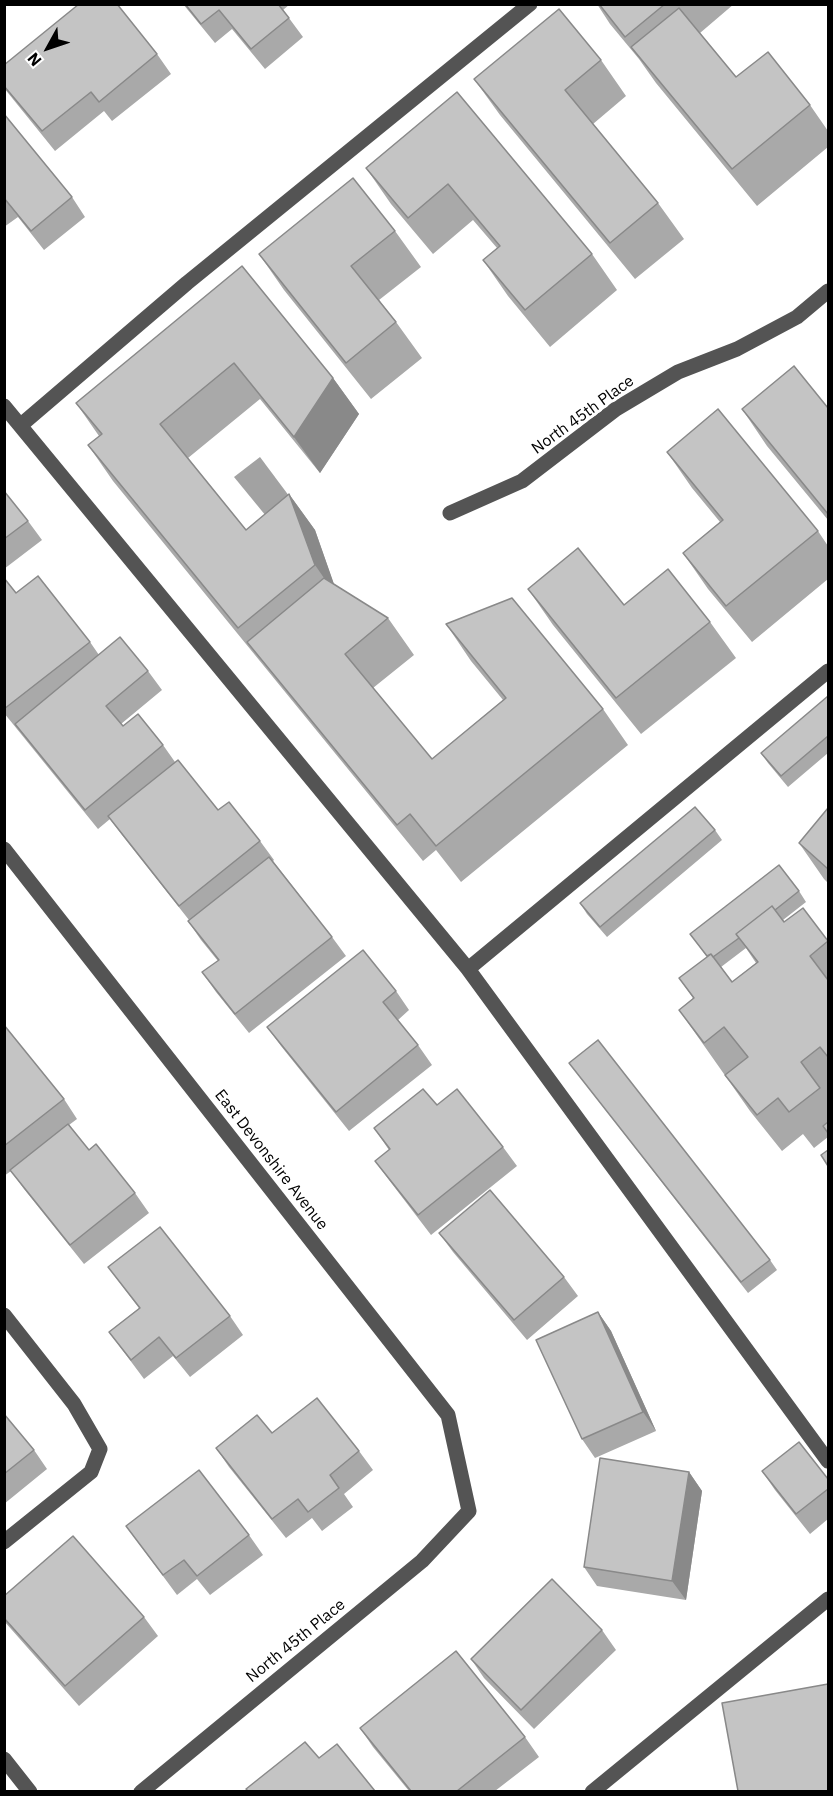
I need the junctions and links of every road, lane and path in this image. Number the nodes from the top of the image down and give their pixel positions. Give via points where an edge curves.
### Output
1 (530, 4) edge
2 (828, 291) edge
3 (4, 406) edge
4 (21, 425) junction
5 (450, 513) dead end
6 (828, 671) edge
7 (4, 849) edge
8 (468, 969) junction
9 (4, 1315) edge
10 (828, 1461) edge
11 (469, 1511) joint
12 (4, 1542) edge
13 (828, 1599) edge
14 (4, 1760) edge
15 (30, 1791) edge
16 (141, 1791) edge
17 (592, 1791) edge

1 - 4 street via 187,283
2 - 5 street, North 45th Place via 797,317 737,349 678,372 616,409 522,481
3 - 4 street
4 - 8 street
6 - 8 street
7 - 11 street, East Devonshire Avenue via 448,1415
8 - 10 street
9 - 12 street via 75,1404 100,1449 91,1472
11 - 16 street, North 45th Place via 422,1561
13 - 17 street
14 - 15 street

